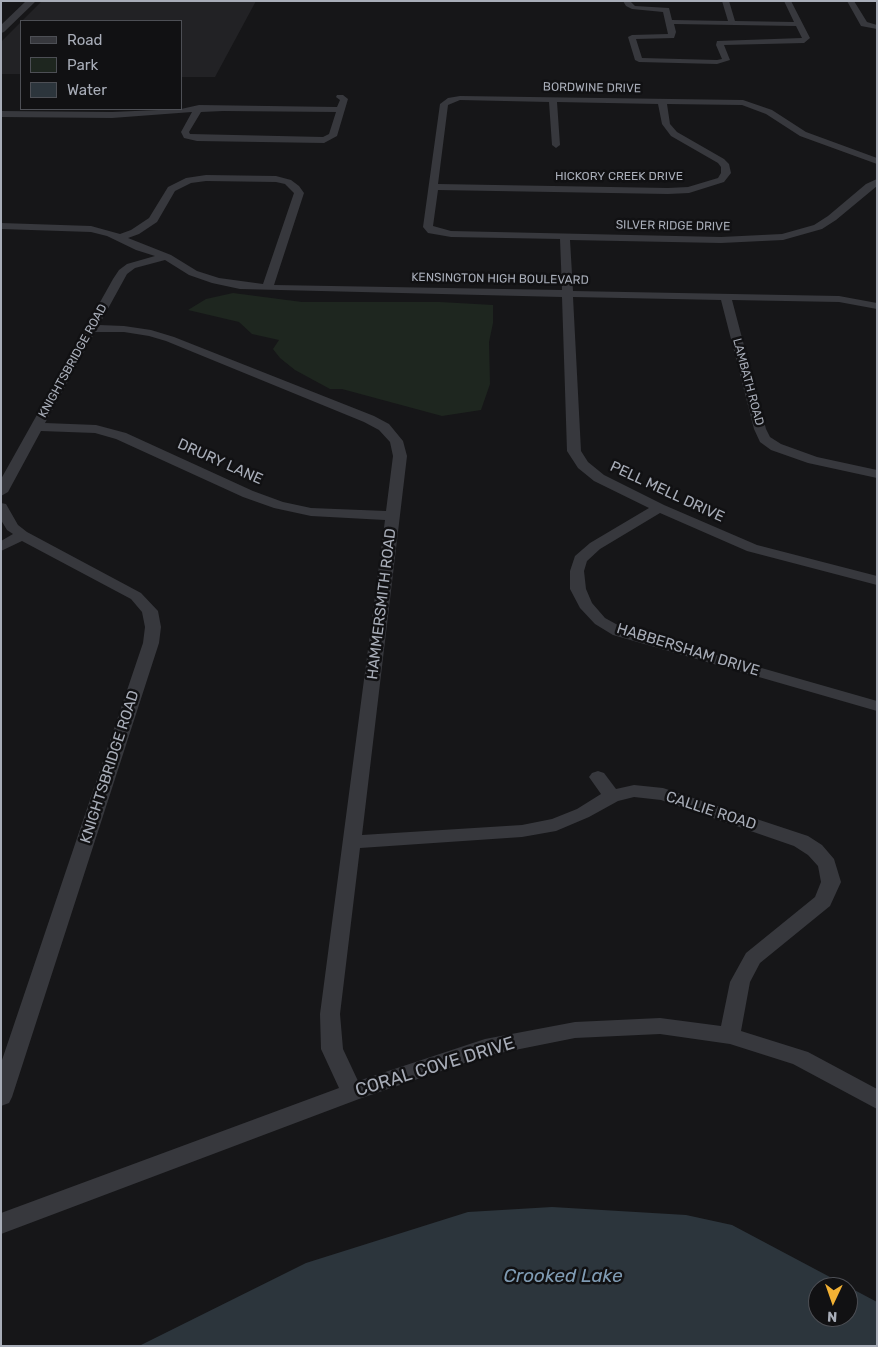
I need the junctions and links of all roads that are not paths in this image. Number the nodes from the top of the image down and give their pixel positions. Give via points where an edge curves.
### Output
1 (20, 1) edge
2 (32, 1) edge
3 (626, 1) edge
4 (725, 1) edge
5 (787, 1) edge
6 (850, 1) edge
7 (1, 19) edge
8 (732, 23) junction
9 (799, 24) junction
10 (671, 26) junction
11 (877, 27) edge
12 (1, 30) edge
13 (340, 97) dead end
14 (553, 100) junction
15 (662, 102) junction
16 (199, 108) junction
17 (182, 109) edge
18 (174, 110) edge
19 (340, 110) junction
20 (1, 113) edge
21 (556, 145) dead end
22 (877, 161) edge
23 (877, 182) edge
24 (433, 187) junction
25 (1, 220) edge
26 (1, 226) edge
27 (450, 234) joint
28 (142, 236) junction
29 (566, 236) junction
30 (119, 238) junction
31 (167, 257) junction
32 (267, 288) junction
33 (568, 294) junction
34 (726, 297) junction
35 (839, 299) joint
36 (877, 306) edge
37 (91, 328) junction
38 (37, 426) junction
39 (877, 474) edge
40 (1, 492) edge
41 (1, 507) edge
42 (659, 508) junction
43 (393, 516) junction
44 (22, 535) junction
45 (1, 547) edge
46 (877, 580) edge
47 (877, 706) edge
48 (598, 777) dead end
49 (612, 796) junction
50 (352, 842) junction
51 (730, 1036) junction
52 (352, 1092) junction
53 (1, 1097) edge
54 (877, 1100) edge
55 (2, 1221) edge

1 - 7 street
2 - 12 street
3 - 10 street via 634,8 666,10
4 - 8 street
5 - 9 street
6 - 11 street via 864,24
8 - 9 street
8 - 10 street
9 - 10 street via 806,38 804,41 720,43 726,60 639,60 632,37 670,36
13 - 19 street via 344,99
14 - 15 street, BORDWINE DRIVE
14 - 21 street
14 - 24 street, BORDWINE DRIVE via 460,98 444,104
15 - 22 street, BORDWINE DRIVE via 723,102 757,107 803,134
15 - 24 street, HICKORY CREEK DRIVE via 666,124 674,134 726,166 721,180 689,190 668,191
16 - 17 street
16 - 19 street via 225,105
16 - 19 street via 187,136 324,140 333,136
18 - 20 street via 112,115
23 - 29 street, SILVER RIDGE DRIVE via 818,227 783,237 721,240
24 - 27 street, BORDWINE DRIVE via 428,226 432,231
25 - 28 street, KENSINGTON HIGH BOULEVARD via 95,223 116,226
26 - 30 street, KENSINGTON HIGH BOULEVARD via 91,230
27 - 29 street, SILVER RIDGE DRIVE
28 - 30 street
28 - 31 street, KENSINGTON HIGH BOULEVARD via 156,244
28 - 32 street via 171,190 189,180 276,179 288,182 299,193
29 - 33 street, PELL MELL DRIVE
30 - 31 street, KENSINGTON HIGH BOULEVARD
31 - 32 street, KENSINGTON HIGH BOULEVARD via 193,273 216,281
31 - 37 street, KNIGHTSBRIDGE ROAD via 131,266 123,272
32 - 33 street, KENSINGTON HIGH BOULEVARD
33 - 34 street, KENSINGTON HIGH BOULEVARD
33 - 42 street, PELL MELL DRIVE via 574,451 583,465 599,478
34 - 35 street, KENSINGTON HIGH BOULEVARD
34 - 39 street, LAMBATH ROAD via 765,438 776,447 813,460
35 - 36 street
37 - 38 street, KNIGHTSBRIDGE ROAD
37 - 43 street, HAMMERSMITH ROAD via 152,332 384,427 396,442 400,456
38 - 40 street, KNIGHTSBRIDGE ROAD
38 - 43 street, DRURY LANE via 96,430 121,436 278,505 311,512
41 - 44 street, KNIGHTSBRIDGE ROAD via 12,527
42 - 46 street, PELL MELL DRIVE via 752,548
42 - 47 street, HABBERSHAM DRIVE via 594,546 580,560 578,590 585,605 600,621 619,632
43 - 50 street, HAMMERSMITH ROAD
44 - 45 street
44 - 53 street, KNIGHTSBRIDGE ROAD via 136,596 150,611 153,627 151,643
48 - 49 street
49 - 50 street, CALLIE ROAD via 583,813 522,831
49 - 51 street, CALLIE ROAD via 634,792 663,794 800,841 815,850 827,864 831,882 823,901 753,958 740,982
50 - 52 street, HAMMERSMITH ROAD via 330,1014 332,1049
51 - 52 street, CORAL COVE DRIVE via 660,1026 575,1030 485,1048
51 - 54 street, CORAL COVE DRIVE via 800,1058
52 - 55 street, CORAL COVE DRIVE

